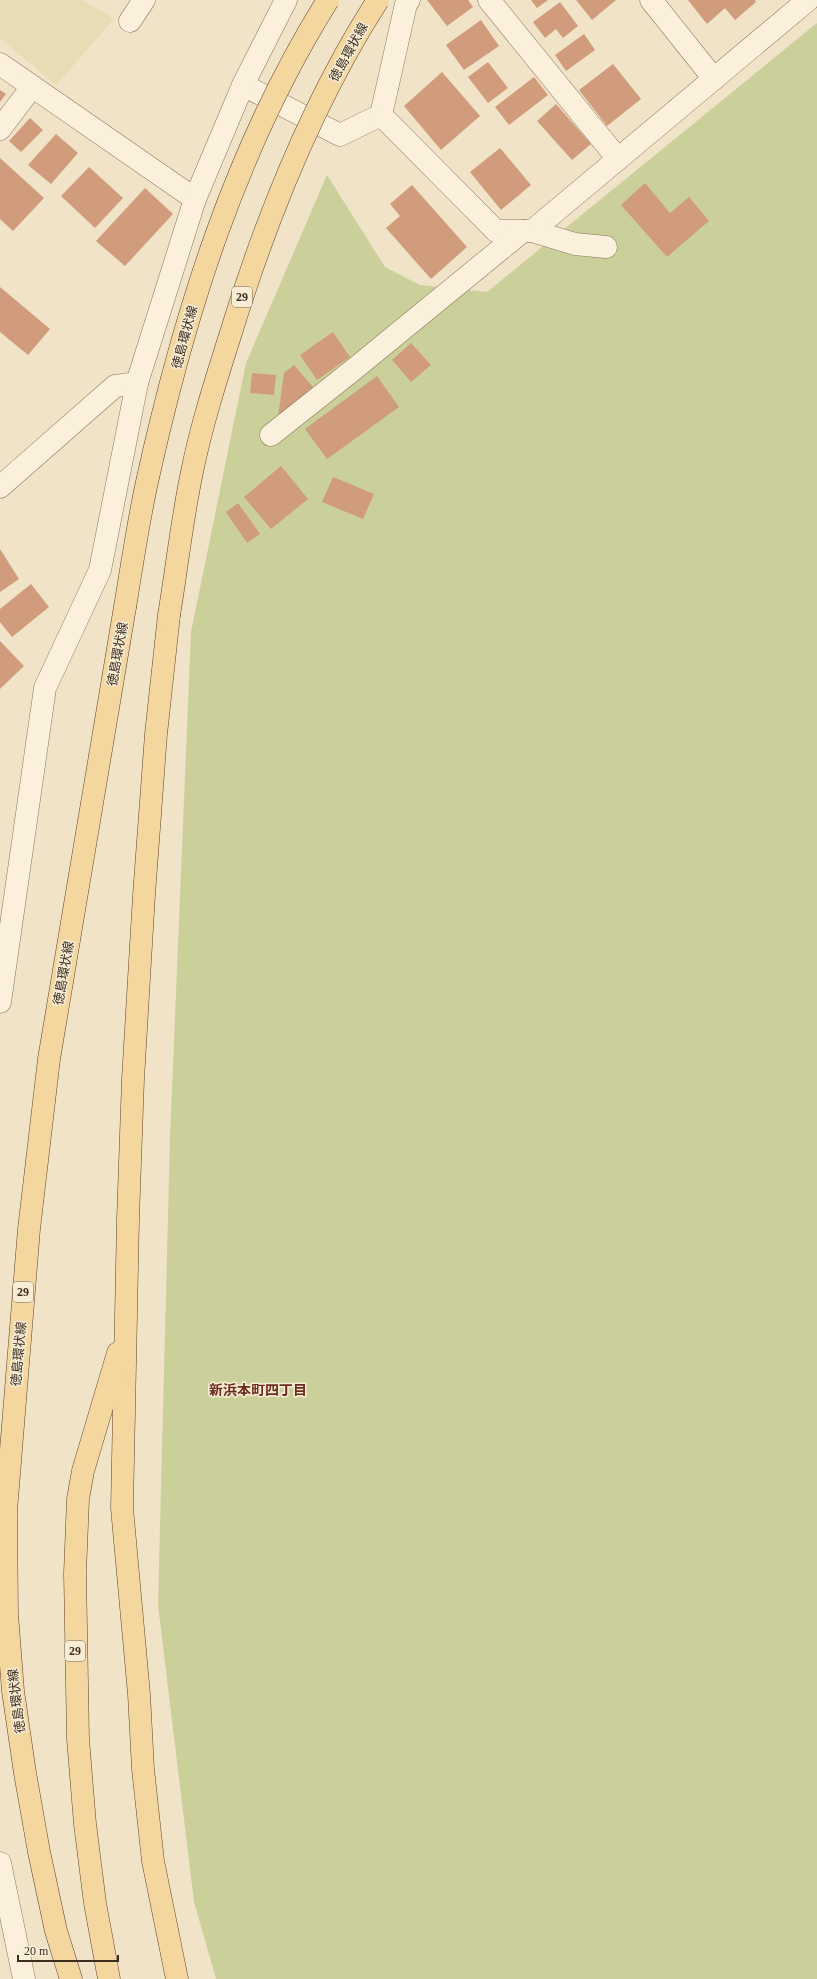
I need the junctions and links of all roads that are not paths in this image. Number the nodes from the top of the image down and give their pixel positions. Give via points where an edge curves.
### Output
1 (144, 0) edge
2 (286, 0) edge
3 (328, 0) edge
4 (378, 0) edge
5 (409, 0) edge
6 (489, 0) edge
7 (651, 0) edge
8 (808, 0) edge
9 (130, 21) dead end
10 (0, 64) edge
11 (714, 79) junction
12 (243, 85) junction
13 (32, 88) junction
14 (381, 115) junction
15 (0, 129) edge
16 (618, 159) junction
17 (195, 199) junction
18 (528, 231) junction
19 (606, 247) dead end
20 (137, 383) junction
21 (271, 434) dead end
22 (0, 487) edge
23 (0, 1002) edge
24 (126, 1327) junction
25 (0, 1863) edge
26 (24, 1979) edge
27 (71, 1979) edge
28 (109, 1979) edge
29 (177, 1979) edge

1 - 9 street
2 - 12 street
3 - 27 main road, 徳島環状線 / 29, bridge via 291,64 226,205 194,302 146,484 49,1060 29,1228 6,1511 7,1614 14,1698 39,1852 56,1931
4 - 24 main road, 徳島環状線 / 29, bridge via 323,96 254,258 218,374 192,472 169,615 156,734 143,902 133,1079
5 - 14 street
6 - 16 street
7 - 11 street
8 - 11 street
10 - 13 street
11 - 16 street
12 - 14 street via 340,135
12 - 17 street
13 - 15 street
13 - 17 street
14 - 18 street via 496,231
16 - 18 street
17 - 20 street
18 - 19 street via 575,244
18 - 21 street
20 - 22 street via 115,386
20 - 23 street via 100,570 45,688
24 - 28 main road, 徳島環状線 / 29 via 83,1470 78,1499 75,1573 78,1731 84,1824
24 - 29 main road, 徳島環状線 / 29 via 122,1508 139,1694 142,1769 153,1861
25 - 26 street

